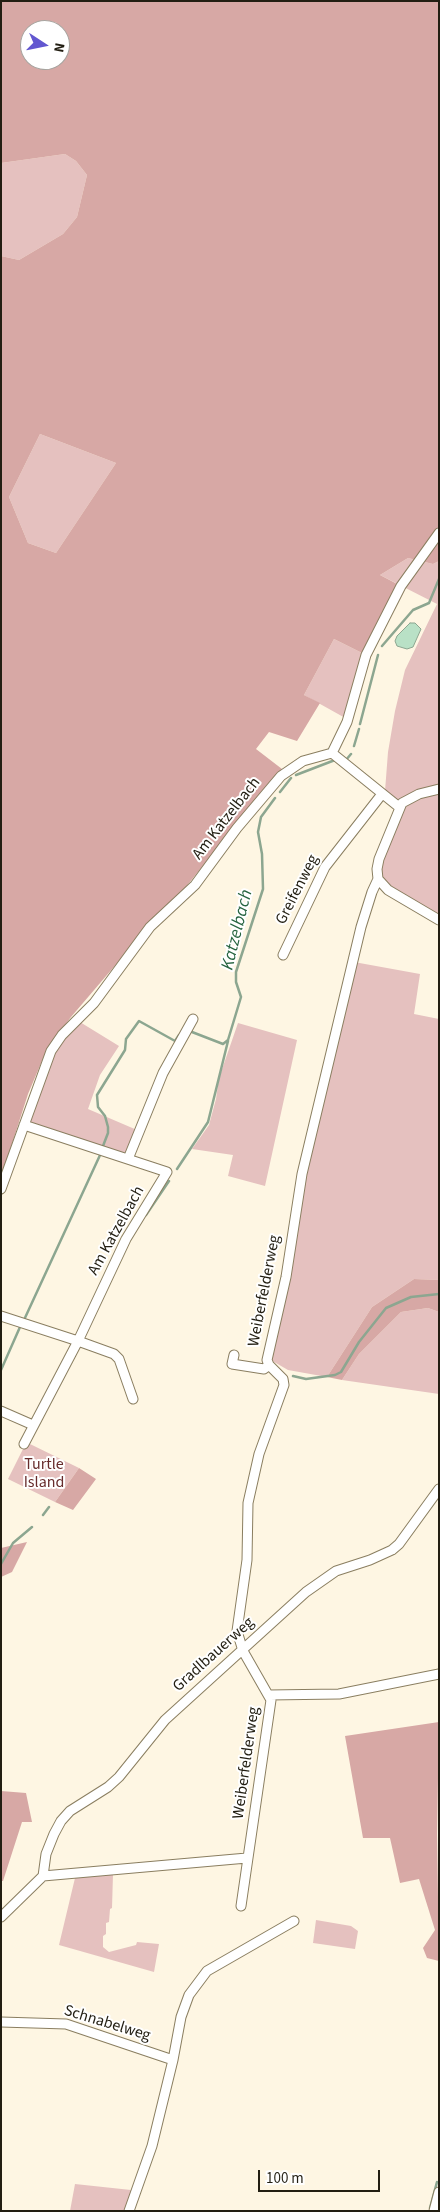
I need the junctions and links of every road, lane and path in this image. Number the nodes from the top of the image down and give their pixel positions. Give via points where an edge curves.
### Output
1 (439, 533) edge
2 (332, 753) junction
3 (439, 789) edge
4 (382, 794) junction
5 (399, 807) junction
6 (378, 879) junction
7 (439, 920) edge
8 (282, 955) dead end
9 (193, 1019) dead end
10 (24, 1126) junction
11 (128, 1160) junction
12 (1, 1189) edge
13 (1, 1316) edge
14 (78, 1341) junction
15 (234, 1355) dead end
16 (268, 1365) junction
17 (133, 1399) dead end
18 (1, 1411) edge
19 (33, 1425) junction
20 (24, 1444) dead end
21 (439, 1489) edge
22 (243, 1651) junction
23 (439, 1674) edge
24 (269, 1695) junction
25 (247, 1858) junction
26 (43, 1876) junction
27 (241, 1906) dead end
28 (1, 1917) edge
29 (294, 1921) dead end
30 (1, 2022) edge
31 (173, 2060) junction
32 (439, 2192) edge
33 (129, 2211) edge
34 (434, 2211) edge

1 - 2 street via 401,586 366,654 347,722
2 - 4 street
2 - 10 street, Am Katzelbach via 303,761 281,776 195,885 150,927 105,988 51,1050
3 - 5 street via 419,794
4 - 5 street
4 - 8 street, Greifenweg via 325,867
5 - 6 street via 379,859
6 - 7 street via 388,890
6 - 16 street, Weiberfelderweg via 361,927 302,1174
9 - 11 street, Am Katzelbach via 163,1073
10 - 11 street, Am Katzelbach
10 - 12 street, Am Katzelbach
11 - 14 street, Am Katzelbach via 167,1172 126,1239
13 - 14 street
14 - 17 street via 108,1351 119,1359
14 - 19 street, Am Katzelbach
15 - 16 street via 232,1364 264,1369
16 - 22 street, Weiberfelderweg via 284,1385 260,1454 248,1503 246,1560 237,1631
18 - 19 street
19 - 20 street, Am Katzelbach
21 - 22 street, Gradlbauerweg via 406,1536 392,1550 328,1575
22 - 24 street, Weiberfelderweg
22 - 26 street, Gradlbauerweg via 165,1720 119,1777 70,1811 61,1821 46,1854
23 - 24 street via 339,1694
24 - 25 street, Weiberfelderweg via 268,1727
25 - 26 street
25 - 27 street, Weiberfelderweg
26 - 28 street
29 - 31 street via 200,1977 181,2017
30 - 31 street, Schnabelweg via 66,2024
31 - 33 street via 152,2146
32 - 34 street

